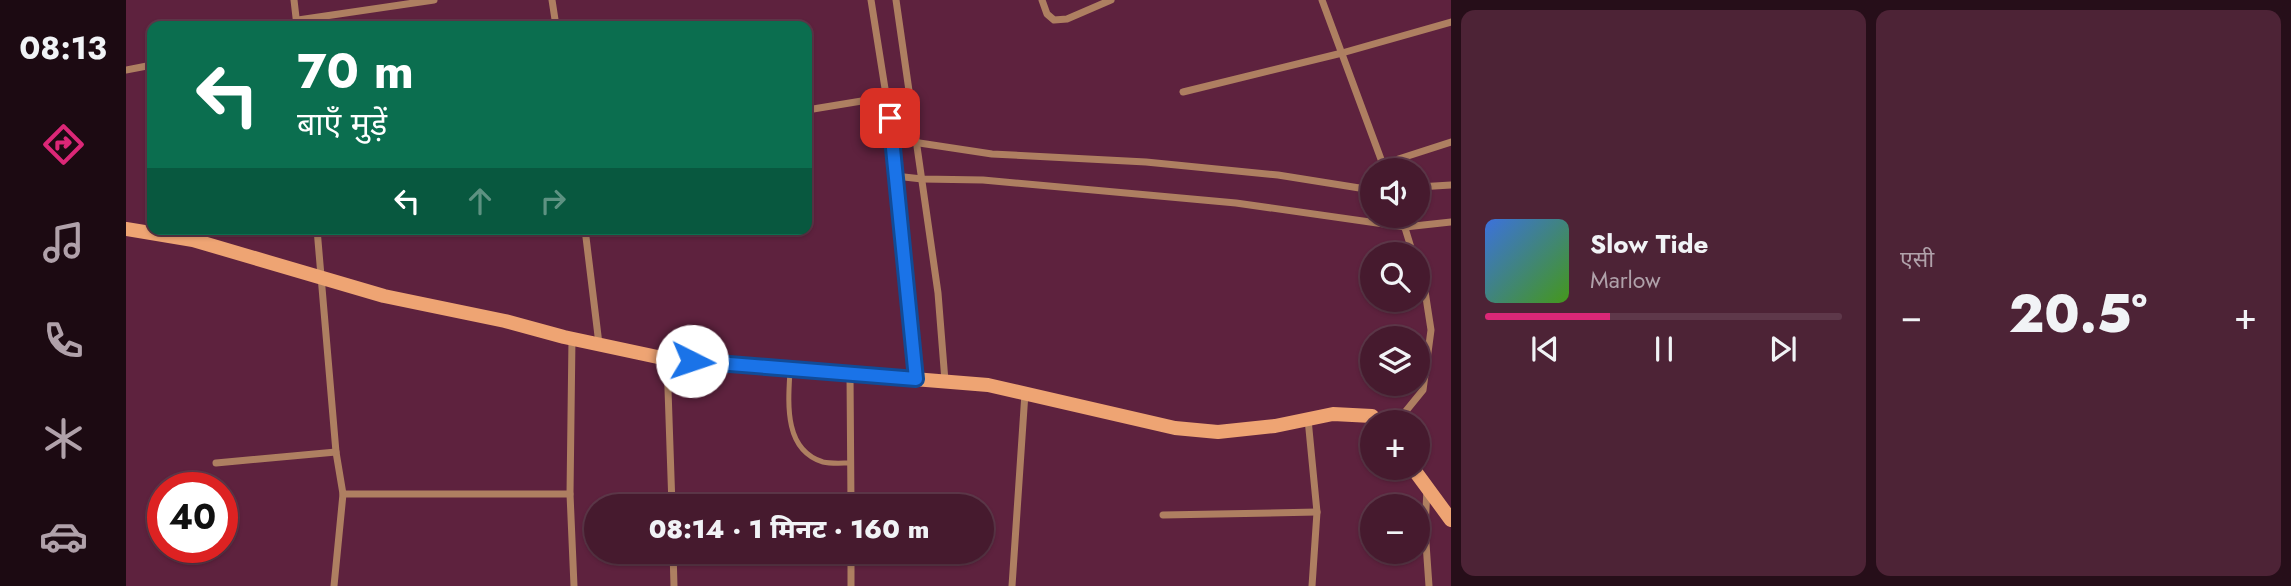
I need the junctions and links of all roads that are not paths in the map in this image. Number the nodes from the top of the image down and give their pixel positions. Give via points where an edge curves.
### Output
1 (294, 0) edge
2 (434, 0) edge
3 (552, 0) edge
4 (871, 0) edge
5 (896, 0) edge
6 (1042, 0) edge
7 (1111, 0) edge
8 (1322, 0) edge
9 (297, 21) edge
10 (309, 21) edge
11 (555, 21) edge
12 (1451, 22) edge
13 (1342, 53) junction
14 (147, 66) edge
15 (126, 70) edge
16 (1183, 92) dead end
17 (886, 97) junction
18 (812, 109) edge
19 (893, 139) junction
20 (1451, 142) edge
21 (915, 143) junction
22 (1381, 158) edge
23 (1408, 158) edge
24 (895, 176) junction
25 (922, 179) junction
26 (1451, 185) edge
27 (1430, 186) edge
28 (1360, 188) edge
29 (1360, 221) edge
30 (1451, 222) edge
31 (1430, 224) edge
32 (126, 229) edge
33 (147, 232) edge
34 (163, 235) edge
35 (318, 235) edge
36 (586, 235) edge
37 (323, 277) junction
38 (1428, 312) edge
39 (572, 338) junction
40 (599, 344) junction
41 (667, 359) junction
42 (790, 369) junction
43 (850, 374) junction
44 (916, 379) junction
45 (945, 383) junction
46 (1025, 393) junction
47 (1407, 410) edge
48 (1360, 415) edge
49 (1308, 419) junction
50 (336, 452) junction
51 (216, 463) dead end
52 (851, 463) junction
53 (1422, 480) edge
54 (1427, 487) junction
55 (343, 494) junction
56 (570, 494) junction
57 (672, 494) edge
58 (851, 494) edge
59 (1317, 512) junction
60 (1163, 515) dead end
61 (1451, 519) edge
62 (673, 564) edge
63 (851, 564) edge
64 (334, 586) edge
65 (574, 586) edge
66 (674, 586) edge
67 (851, 586) edge
68 (1012, 586) edge
69 (1312, 586) edge
70 (1429, 586) edge

1 - 9 street
2 - 10 street
3 - 11 street
4 - 17 street
5 - 21 street
6 - 7 street via 1054,20
8 - 13 street
12 - 13 street
13 - 16 street
13 - 22 street
14 - 15 street
17 - 18 street
17 - 19 street
19 - 21 street
19 - 24 street
20 - 23 street
21 - 25 street
21 - 28 street via 992,154 1278,175
24 - 25 street
24 - 44 street
25 - 29 street via 983,180 1236,203
25 - 45 street
26 - 27 street
30 - 31 street
32 - 33 street
34 - 37 street
35 - 37 street
36 - 40 street
37 - 39 street via 384,296
37 - 50 street
38 - 47 street via 1431,330 1423,390
39 - 40 street
39 - 56 street
40 - 41 street
41 - 42 street
41 - 57 street
42 - 43 street
42 - 52 lane via 792,435 806,453 824,462
43 - 44 street
43 - 52 street
44 - 45 street
45 - 46 street
46 - 49 street via 1175,428 1218,432
46 - 68 street
48 - 49 street
49 - 59 street
50 - 51 street
50 - 55 street
52 - 58 street
53 - 54 street
54 - 61 street
54 - 70 street
55 - 56 street
55 - 64 street
56 - 65 street
59 - 60 street
59 - 69 street
62 - 66 street
63 - 67 street

